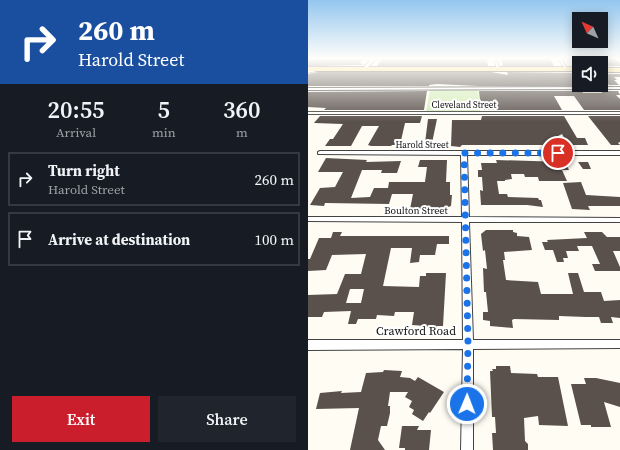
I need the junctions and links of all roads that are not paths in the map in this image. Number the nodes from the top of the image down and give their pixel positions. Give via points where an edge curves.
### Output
1 (620, 88) edge
2 (308, 89) edge
3 (308, 113) edge
4 (620, 113) edge
5 (320, 153) dead end
6 (464, 153) junction
7 (620, 153) edge
8 (308, 220) edge
9 (466, 220) junction
10 (620, 220) edge
11 (468, 343) junction
12 (620, 344) edge
13 (308, 345) edge
14 (467, 450) edge

1 - 2 street
3 - 4 street, Cleveland Street
5 - 6 street, Harold Street
6 - 7 street, Harold Street
6 - 9 street
8 - 9 street, Boulton Street
9 - 10 street, Boulton Street
9 - 11 street
11 - 12 street, Crawford Road
11 - 13 street, Crawford Road
11 - 14 street

